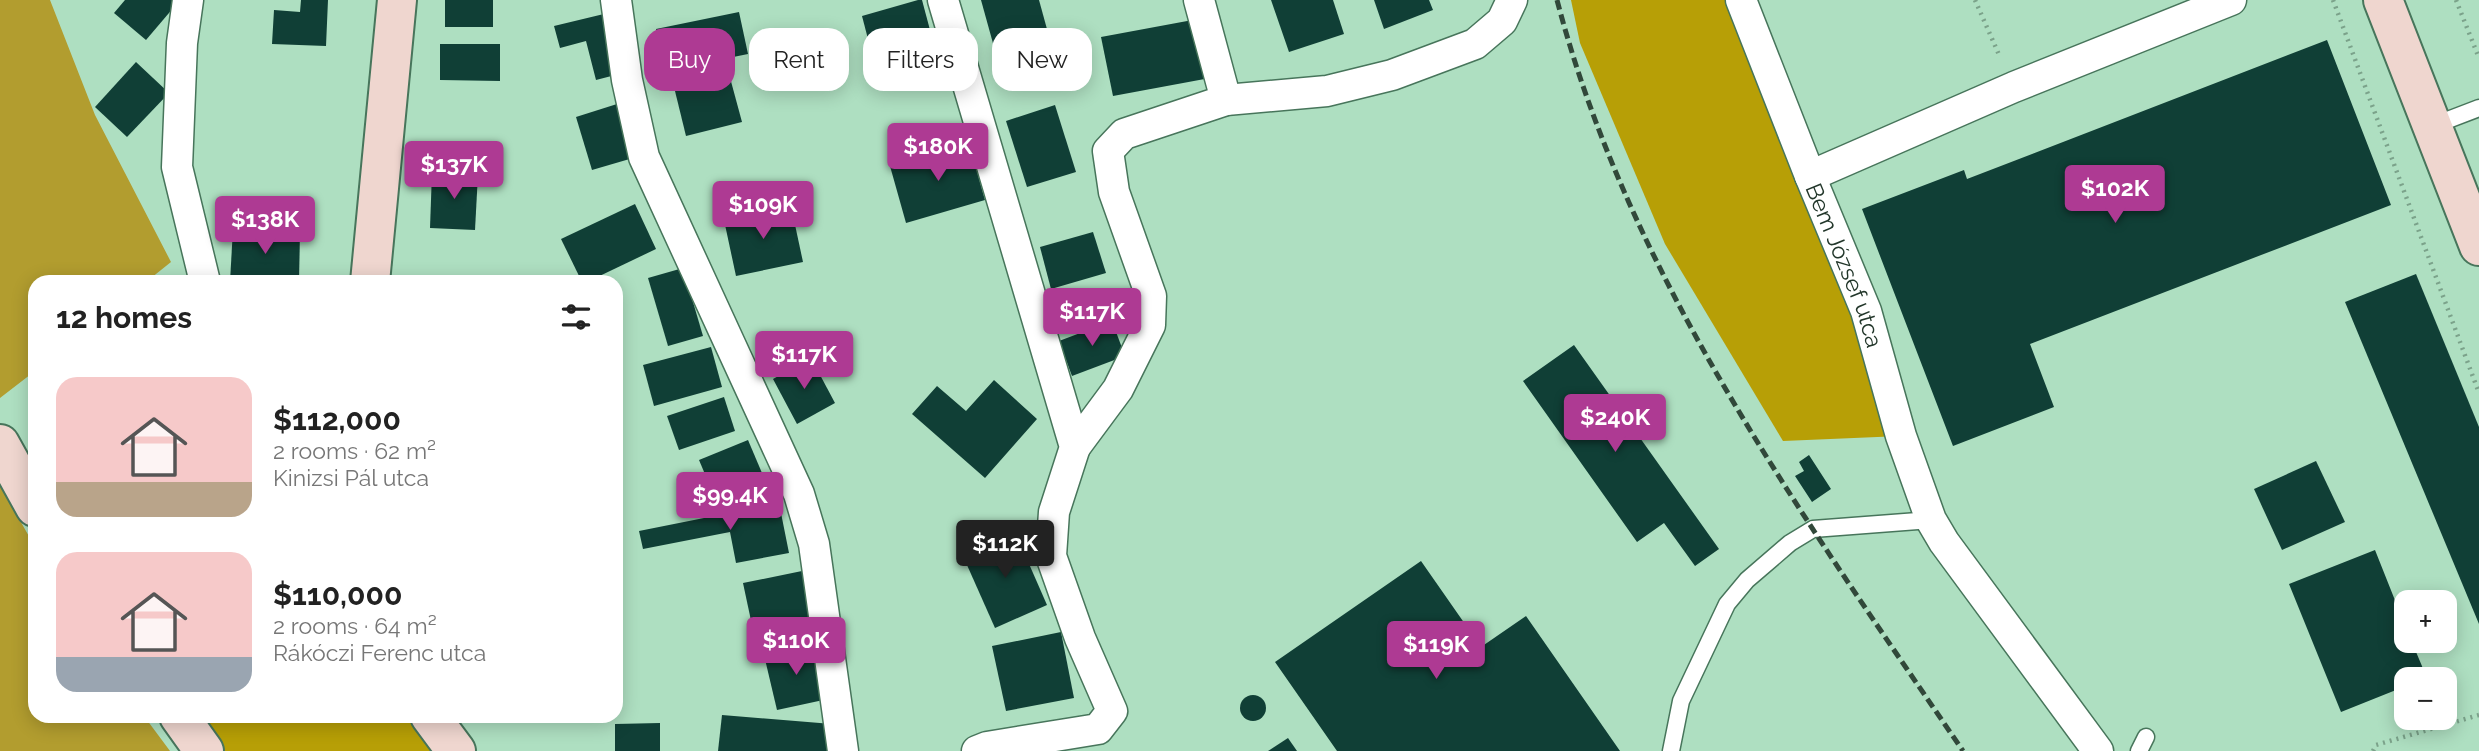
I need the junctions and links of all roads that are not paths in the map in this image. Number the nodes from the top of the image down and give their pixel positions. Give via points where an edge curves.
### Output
1 (188, 0) edge
2 (397, 0) edge
3 (616, 0) edge
4 (943, 0) edge
5 (1199, 0) edge
6 (1512, 0) edge
7 (1741, 0) edge
8 (2231, 0) edge
9 (2383, 0) edge
10 (1226, 100) junction
11 (2479, 108) edge
12 (2432, 126) junction
13 (1810, 176) junction
14 (2479, 246) edge
15 (203, 275) edge
16 (371, 275) edge
17 (0, 444) edge
18 (1075, 447) junction
19 (28, 494) edge
20 (1931, 520) junction
21 (183, 723) edge
22 (435, 723) edge
23 (204, 751) edge
24 (456, 751) edge
25 (843, 751) edge
26 (977, 751) edge
27 (1671, 751) edge
28 (2098, 751) edge

1 - 15 street via 177,167
2 - 16 main road
3 - 25 street via 644,157 803,506 814,544
4 - 18 street
5 - 10 street
6 - 10 street via 1502,21 1475,44 1392,75 1327,91
7 - 13 street
8 - 13 street, Bem József utca
9 - 12 main road
10 - 18 street via 1124,134 1108,151 1114,192 1151,296 1150,325 1118,389
11 - 12 lane
12 - 14 main road
13 - 20 street, Bem József utca via 1866,311 1901,436
17 - 19 main road
18 - 26 street via 1054,512 1051,556 1112,711 1098,729
20 - 27 lane via 1813,529 1747,580 1727,604 1681,701
20 - 28 street, Bem József utca
21 - 23 main road
22 - 24 main road

